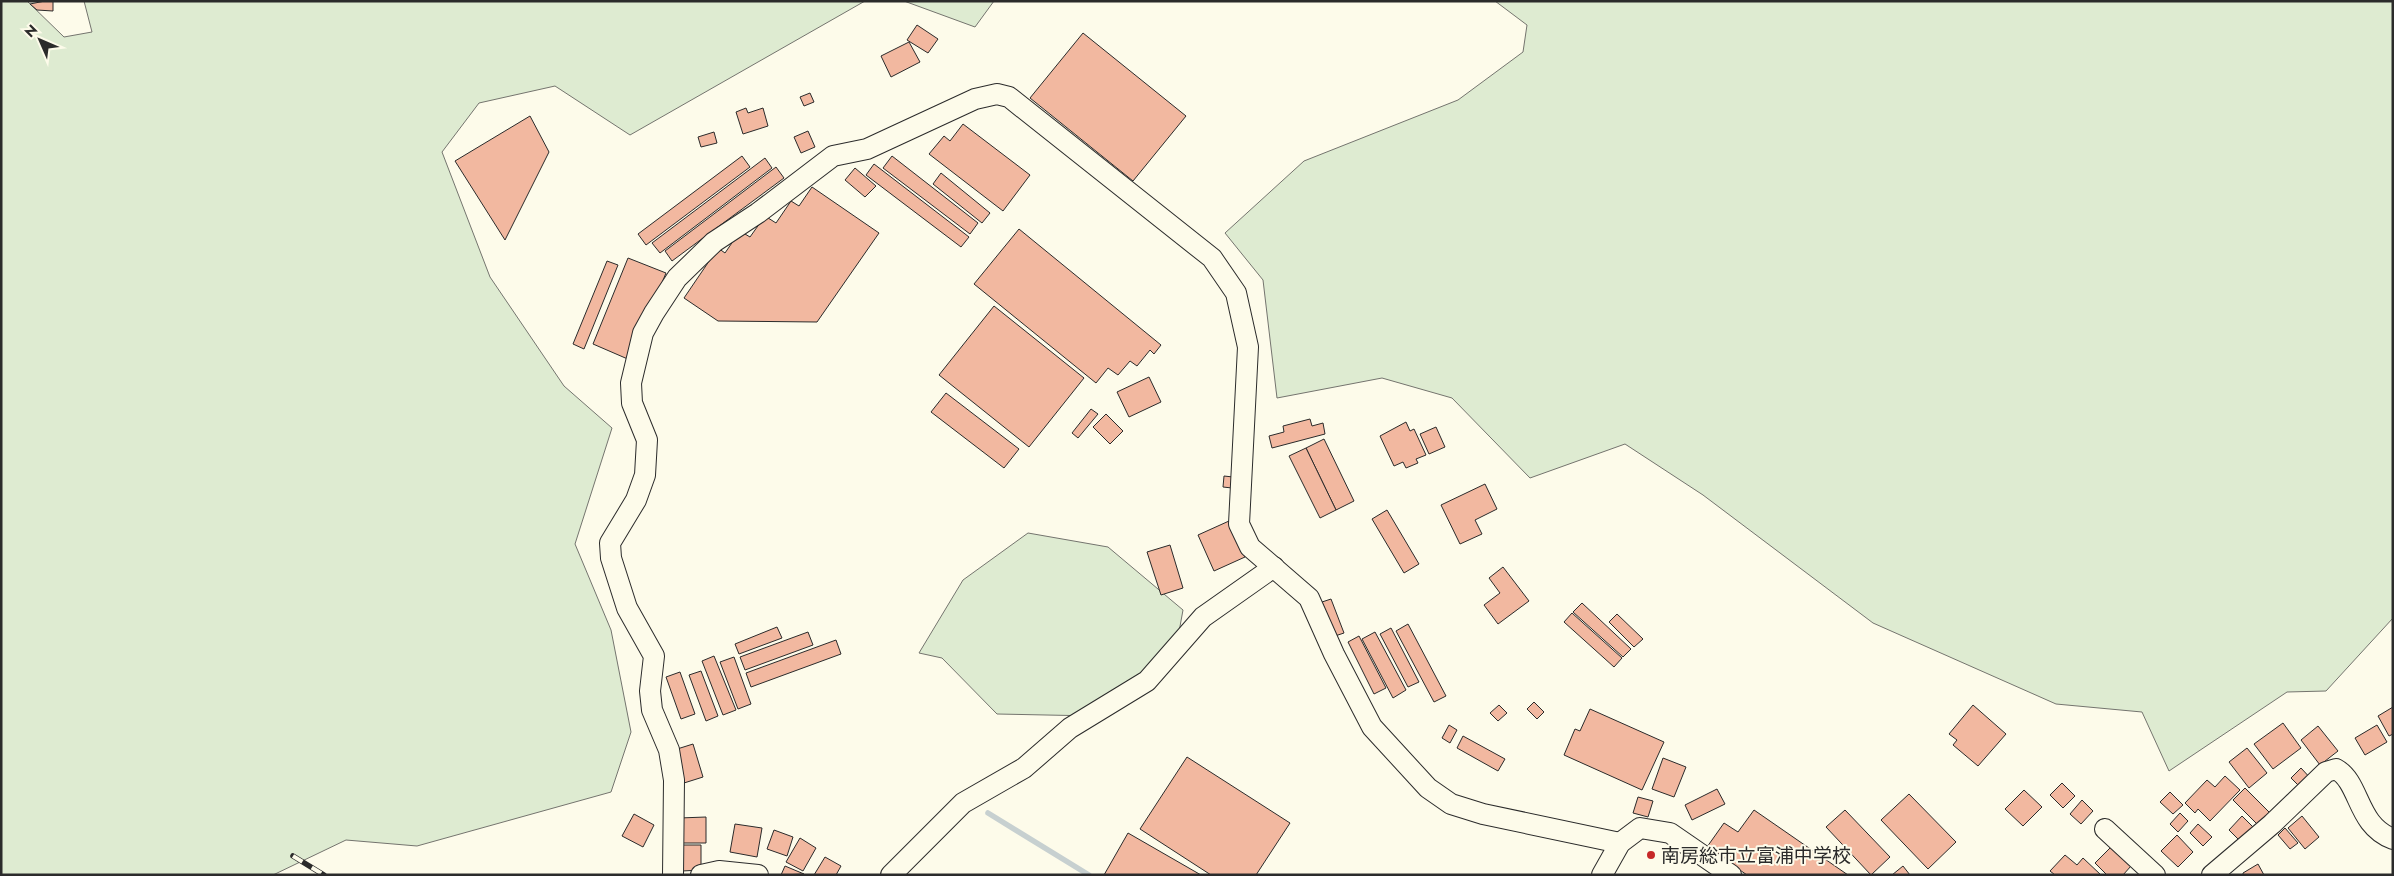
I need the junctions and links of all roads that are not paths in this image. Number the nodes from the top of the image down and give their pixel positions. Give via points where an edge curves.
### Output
1 (1274, 567) junction
2 (2105, 829) dead end
3 (2393, 839) edge
4 (1620, 843) junction
5 (673, 875) edge
6 (701, 875) edge
7 (758, 875) edge
8 (891, 875) edge
9 (1602, 875) edge
10 (1731, 875) edge
11 (2155, 875) edge
12 (2212, 875) edge

1 - 4 street via 1309,598 1372,727 1428,788 1451,804 1484,814
1 - 5 street via 1250,546 1239,524 1248,347 1236,293 1212,258 1009,97 997,94 975,99 867,148 833,156 714,242 677,278 654,312 637,356 631,383 632,403 647,440 645,475 636,500 610,543 611,558 627,608 654,656 650,691 652,710 669,750 674,780
1 - 8 street via 1203,617 1147,681 1070,728 1024,768 962,803
2 - 11 street
3 - 12 street via 2365,817 2345,774 2336,769 2326,772
4 - 9 street
4 - 10 street via 1640,828 1670,833
6 - 7 street via 719,871

